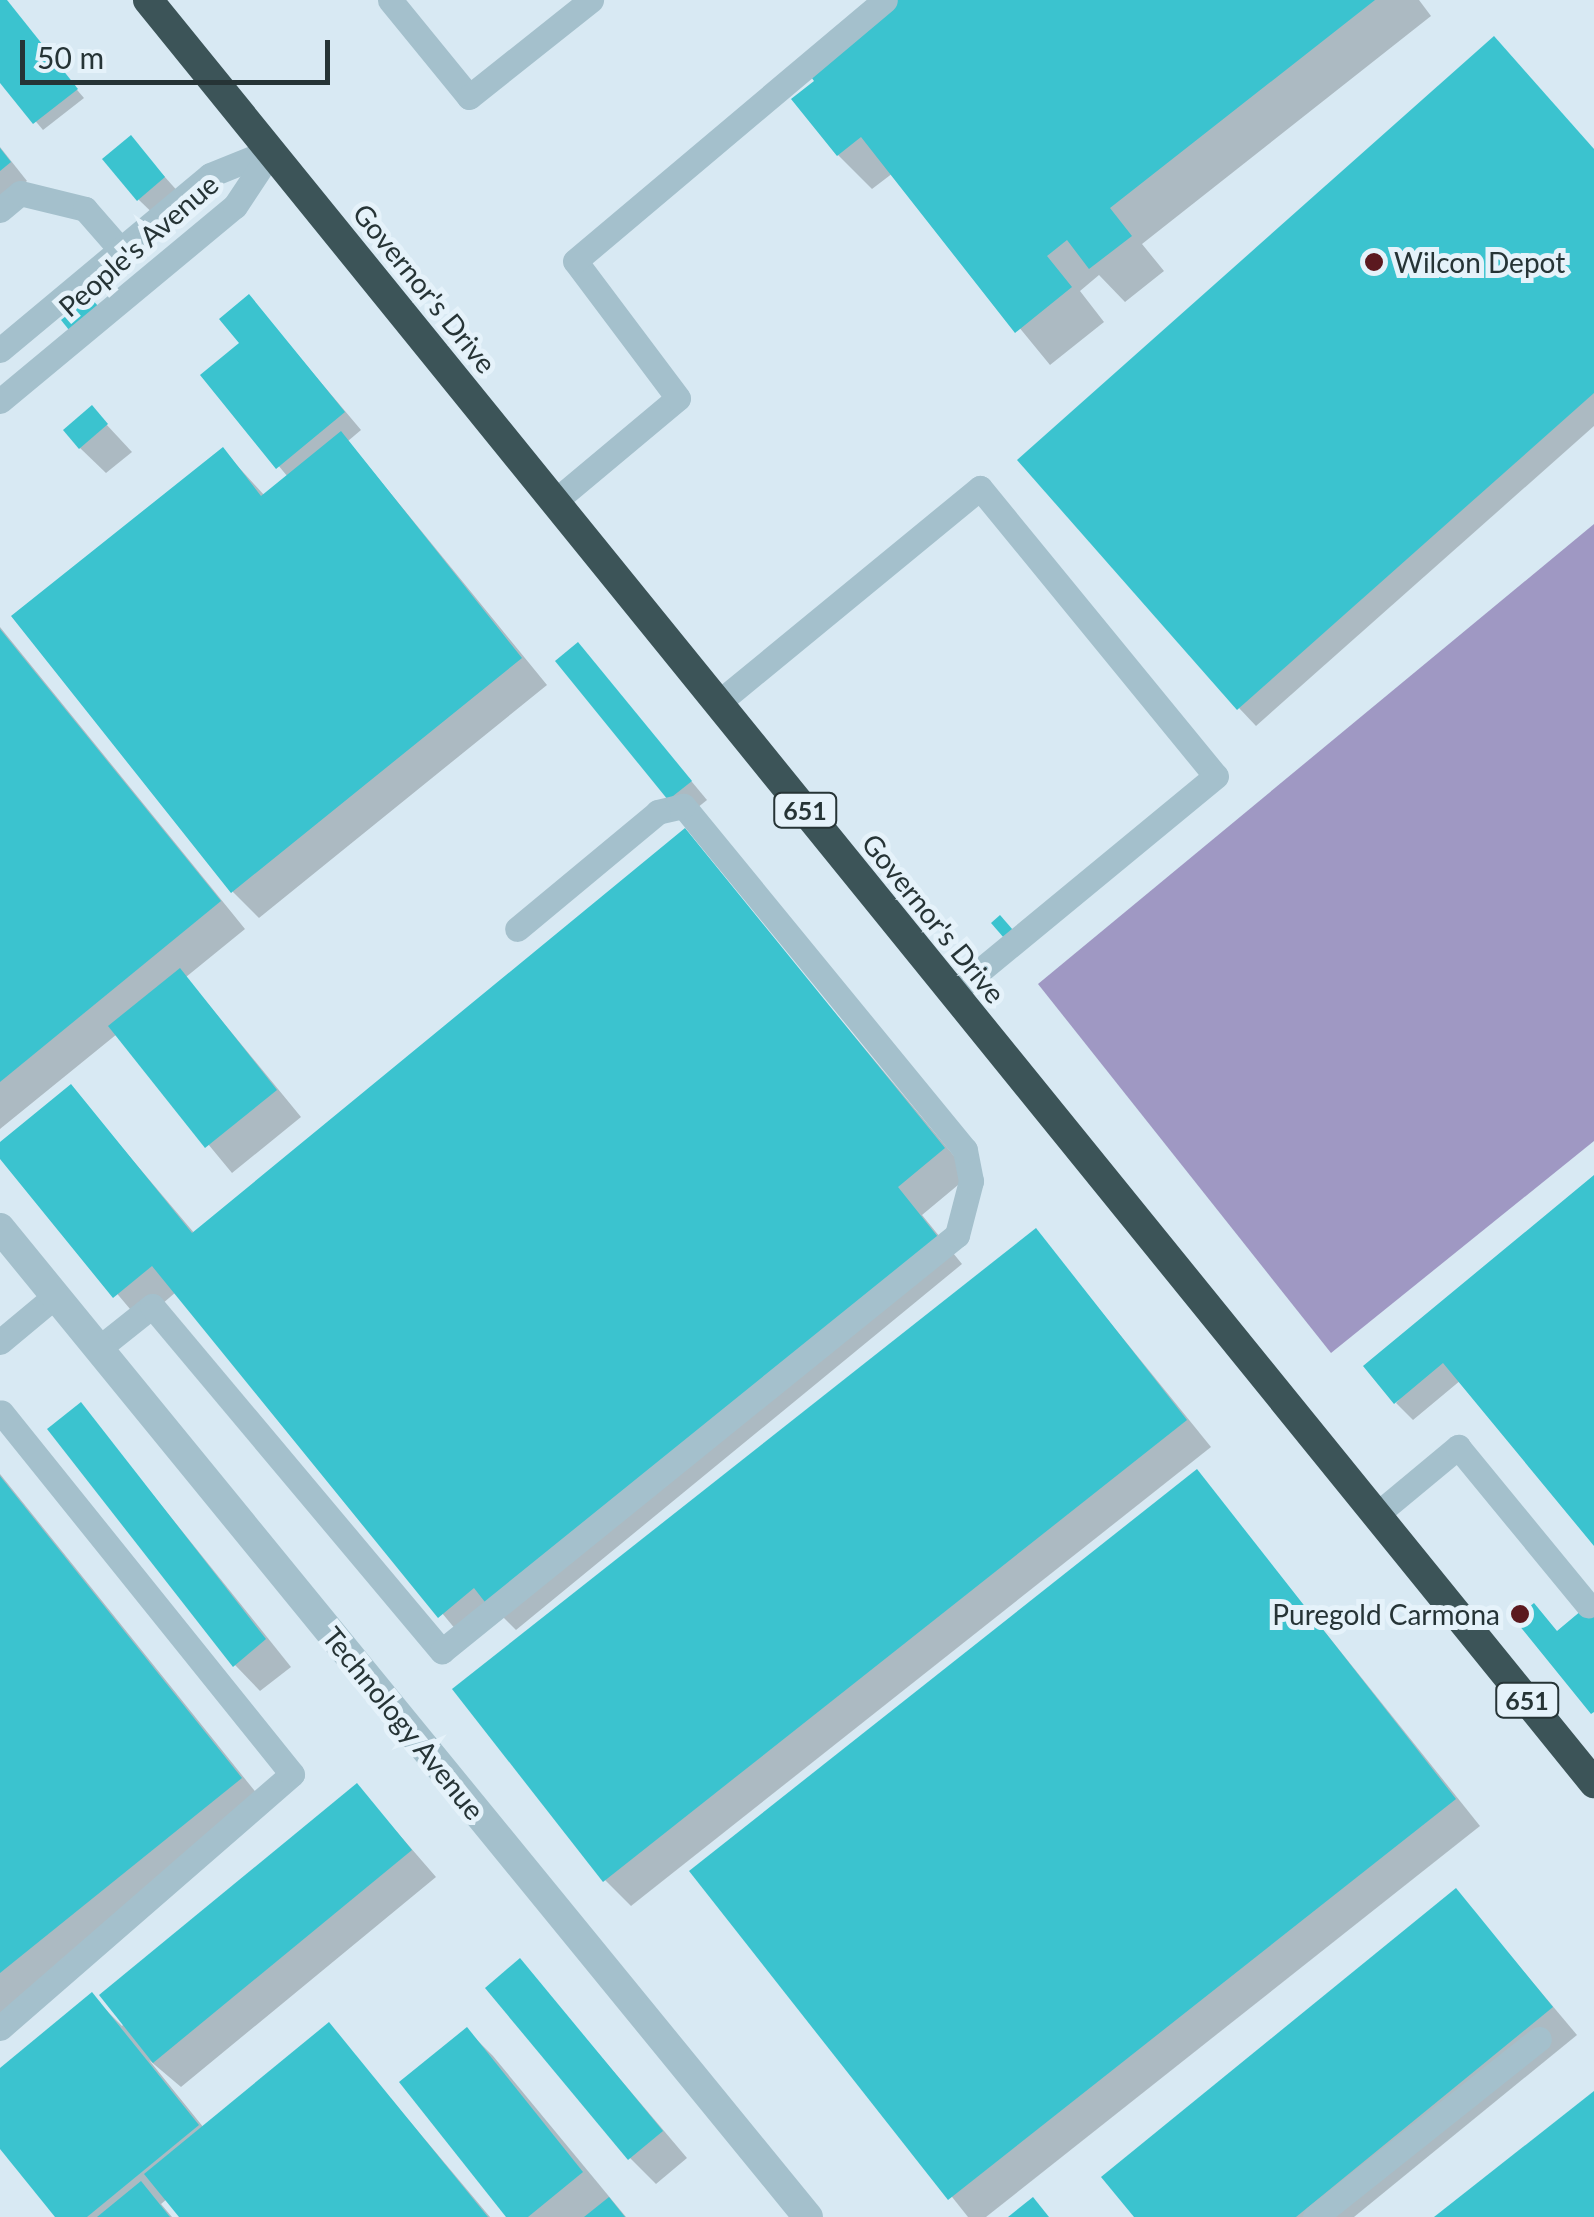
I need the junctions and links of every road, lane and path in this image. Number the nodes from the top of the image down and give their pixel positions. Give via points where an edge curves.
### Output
1 (148, 0) edge
2 (390, 0) edge
3 (591, 0) edge
4 (885, 0) edge
5 (272, 150) junction
6 (0, 210) edge
7 (120, 249) junction
8 (0, 350) edge
9 (0, 401) edge
10 (554, 501) junction
11 (718, 703) junction
12 (516, 929) dead end
13 (953, 993) junction
14 (0, 1228) edge
15 (55, 1296) junction
16 (0, 1342) edge
17 (98, 1349) junction
18 (1, 1412) edge
19 (1376, 1515) junction
20 (1588, 1605) dead end
21 (1594, 1783) edge
22 (0, 2028) edge
23 (1538, 2039) dead end
24 (808, 2217) edge
25 (1315, 2217) edge

1 - 5 highway, Governor's Drive / 651
2 - 3 lane via 469,98
4 - 10 lane via 575,261 678,398
5 - 7 lane, People's Avenue via 210,175
5 - 9 lane, People's Avenue via 235,206
5 - 10 highway, Governor's Drive / 651
6 - 7 lane via 20,193 85,209
7 - 8 lane, People's Avenue
10 - 11 highway, Governor's Drive / 651
11 - 13 highway, Governor's Drive / 651
11 - 13 lane via 980,488 1216,776
12 - 17 lane via 658,812 682,806 965,1150 971,1182 957,1235 442,1651 152,1306
13 - 19 highway, Governor's Drive / 651
14 - 15 street, Technology Avenue
15 - 16 lane
15 - 17 street, Technology Avenue
17 - 24 street, Technology Avenue
18 - 22 lane via 292,1774
19 - 20 lane via 1458,1447
19 - 21 highway, Governor's Drive / 651
23 - 25 lane

